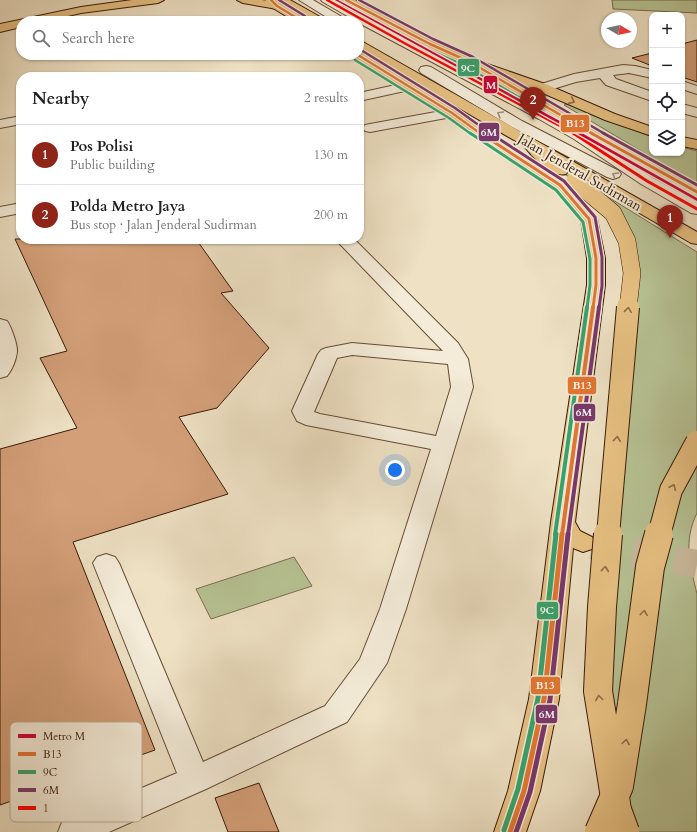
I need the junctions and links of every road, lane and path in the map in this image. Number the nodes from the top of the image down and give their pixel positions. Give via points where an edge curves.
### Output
1 (158, 0) edge
2 (243, 0) edge
3 (305, 0) edge
4 (327, 0) edge
5 (351, 0) edge
6 (277, 2) edge
7 (53, 16) edge
8 (295, 16) edge
9 (307, 16) edge
10 (332, 16) edge
11 (357, 16) edge
12 (364, 20) edge
13 (16, 24) edge
14 (0, 28) edge
15 (364, 35) edge
16 (364, 48) edge
17 (364, 59) edge
18 (470, 62) junction
19 (606, 73) junction
20 (649, 73) edge
21 (408, 86) junction
22 (685, 86) edge
23 (543, 88) junction
24 (697, 90) edge
25 (424, 96) junction
26 (649, 96) edge
27 (365, 106) edge
28 (470, 109) junction
29 (685, 109) edge
30 (452, 113) junction
31 (697, 113) edge
32 (16, 121) edge
33 (0, 124) edge
34 (365, 130) edge
35 (649, 131) edge
36 (685, 142) edge
37 (529, 143) junction
38 (697, 145) edge
39 (500, 147) junction
40 (550, 164) junction
41 (697, 192) edge
42 (16, 209) edge
43 (697, 209) edge
44 (0, 212) edge
45 (697, 222) edge
46 (697, 239) edge
47 (349, 244) edge
48 (0, 324) edge
49 (458, 360) junction
50 (0, 372) edge
51 (697, 442) edge
52 (444, 444) junction
53 (563, 522) junction
54 (583, 543) tunnel mouth
55 (106, 563) dead end
56 (195, 780) junction
57 (142, 803) edge
58 (97, 822) edge
59 (74, 832) edge
60 (510, 832) edge
61 (599, 832) edge
62 (625, 832) edge

1 - 7 main road
2 - 6 main road
3 - 10 lane
4 - 11 lane
5 - 18 main road via 430,44
6 - 8 main road
6 - 9 main road
12 - 43 lane via 561,126 647,181
13 - 14 main road
45 -> 15 lane via 604,169 517,124
16 - 28 main road, Jalan Jenderal Sudirman
17 - 21 main road
18 - 23 main road
18 - 41 main road
19 - 20 lane via 635,69
19 - 23 lane via 574,78
19 - 26 lane via 606,78 611,82
21 - 25 main road
21 - 27 lane
22 - 24 lane
23 -> 35 main road
25 - 28 main road
25 - 30 main road
27 - 34 lane via 378,118 376,123
28 - 37 main road, Jalan Jenderal Sudirman
29 - 31 lane
30 - 34 lane
30 - 39 main road
32 - 33 lane
36 - 38 main road
37 - 40 main road
37 - 46 main road, Jalan Jenderal Sudirman
39 - 40 main road
39 - 53 main road via 560,184 589,219 595,251 596,285
62 -> 40 main road, bridge via 617,810 598,691 602,608 632,273 627,241 613,213
42 - 44 lane
47 - 49 lane via 451,347
48 - 50 lane via 7,351
49 - 52 lane via 462,387
49 - 52 lane via 352,349 333,352 328,354 303,411 305,416 314,420
61 -> 51 main road, bridge via 619,786 650,567 671,490
52 - 56 lane via 393,609 373,663 336,714
53 - 54 main road via 571,537
53 - 60 main road via 544,699 524,791
55 - 56 lane
56 - 57 lane
58 - 59 lane

